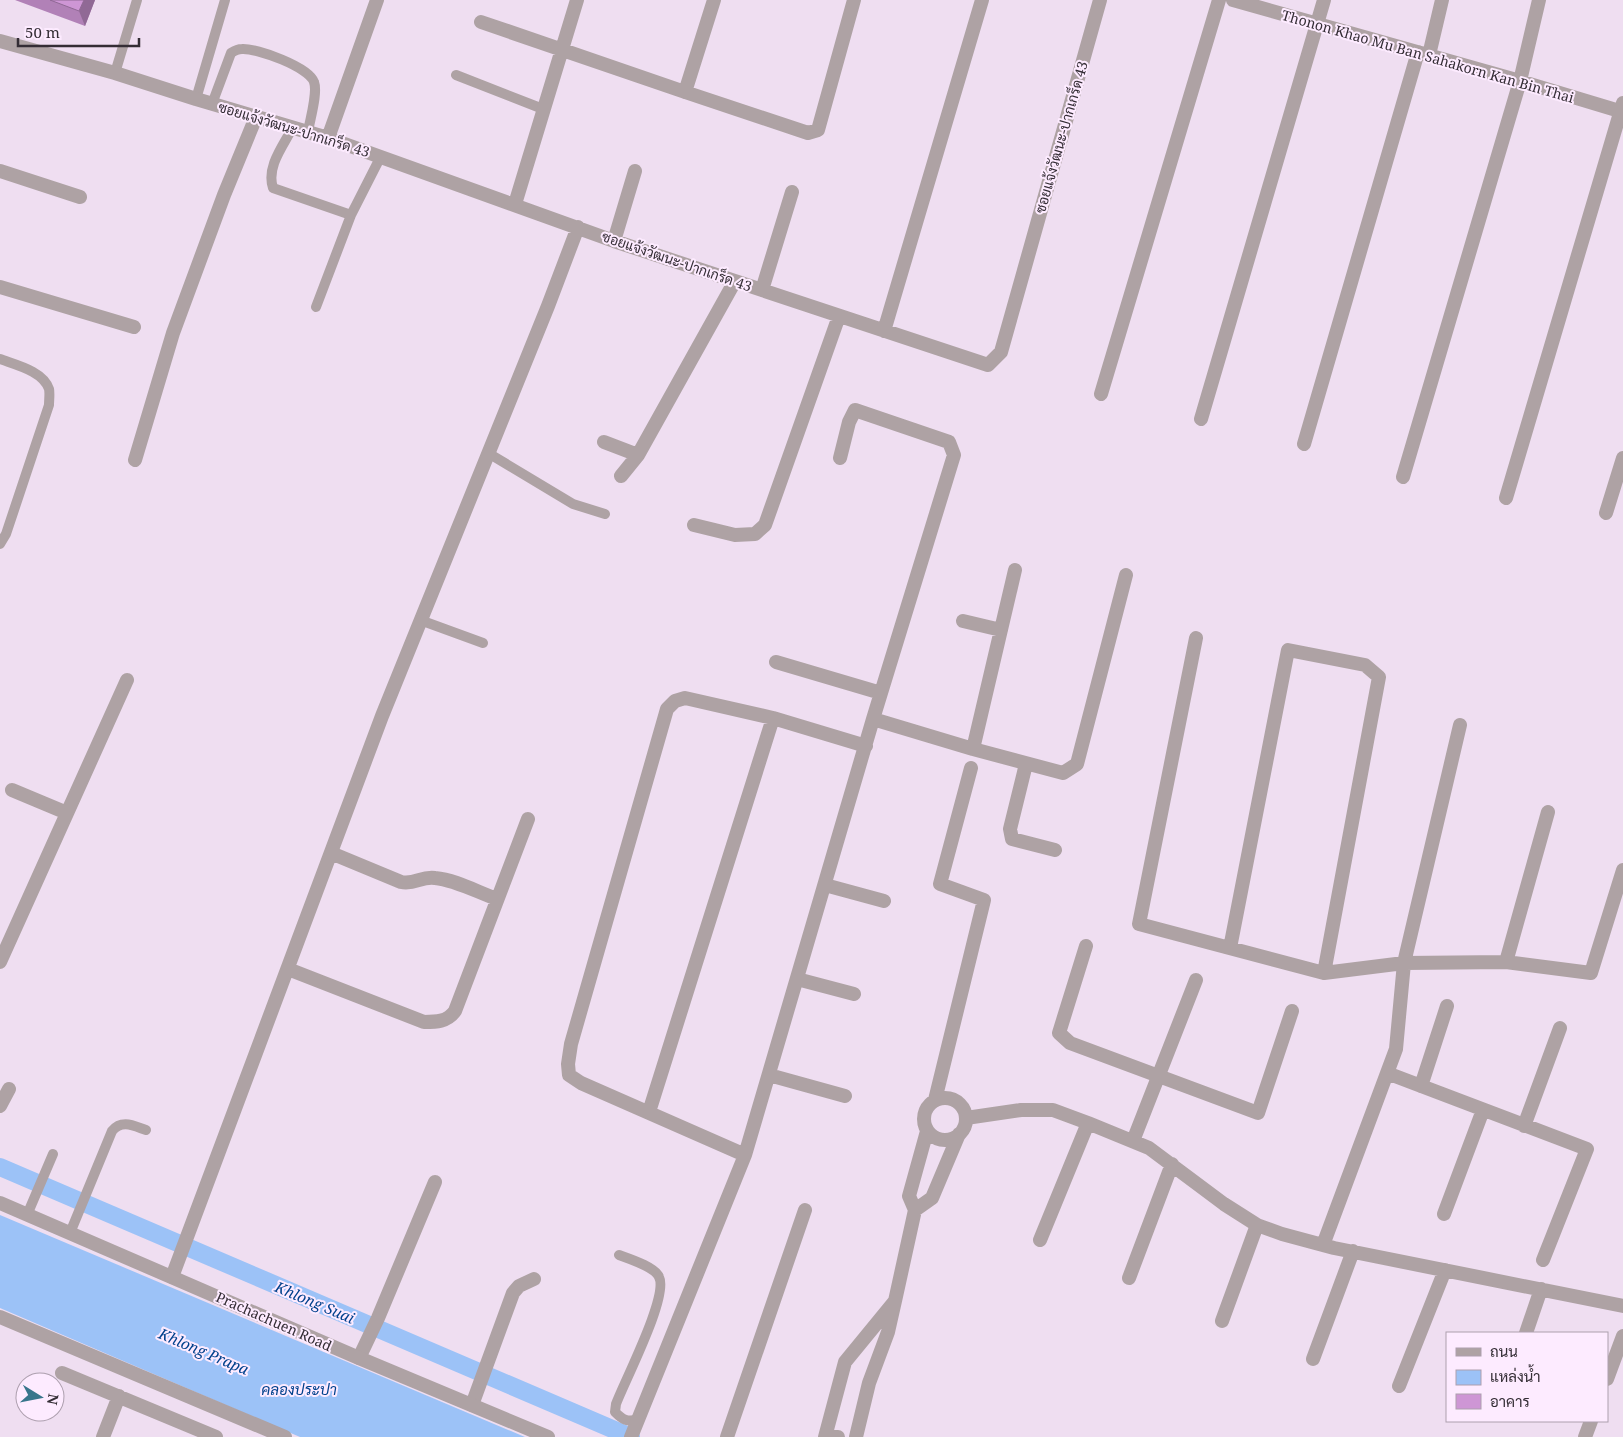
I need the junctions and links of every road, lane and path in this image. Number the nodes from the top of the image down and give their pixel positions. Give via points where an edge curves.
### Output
1 (137, 0) edge
2 (225, 0) edge
3 (377, 0) edge
4 (577, 0) edge
5 (714, 0) edge
6 (854, 0) edge
7 (982, 0) edge
8 (1100, 0) edge
9 (1219, 0) edge
10 (1233, 0) edge
11 (1324, 0) edge
12 (1442, 0) edge
13 (1539, 0) edge
14 (481, 22) dead end
15 (1318, 24) junction
16 (0, 41) edge
17 (562, 49) junction
18 (1424, 54) junction
19 (115, 73) junction
20 (456, 75) dead end
21 (1520, 81) junction
22 (685, 92) junction
23 (196, 99) junction
24 (212, 104) junction
25 (543, 109) junction
26 (1622, 109) edge
27 (256, 117) junction
28 (293, 127) junction
29 (308, 132) junction
30 (328, 138) junction
31 (381, 156) junction
32 (0, 171) edge
33 (635, 171) dead end
34 (792, 192) dead end
35 (80, 197) dead end
36 (515, 204) junction
37 (351, 215) junction
38 (578, 227) junction
39 (614, 240) junction
40 (735, 281) junction
41 (0, 287) edge
42 (762, 290) junction
43 (316, 307) dead end
44 (839, 316) junction
45 (134, 327) dead end
46 (884, 331) junction
47 (0, 359) edge
48 (1101, 394) dead end
49 (1201, 419) dead end
50 (604, 442) dead end
51 (1304, 444) dead end
52 (488, 453) junction
53 (638, 455) junction
54 (840, 458) dead end
55 (1623, 458) edge
56 (135, 460) dead end
57 (621, 476) dead end
58 (1403, 477) dead end
59 (1506, 498) dead end
60 (1606, 513) dead end
61 (605, 514) dead end
62 (694, 525) dead end
63 (0, 544) edge
64 (1015, 570) dead end
65 (1126, 575) dead end
66 (420, 620) junction
67 (963, 621) dead end
68 (1001, 630) junction
69 (1196, 638) dead end
70 (483, 644) dead end
71 (776, 662) dead end
72 (127, 680) dead end
73 (881, 693) junction
74 (773, 718) junction
75 (873, 719) junction
76 (1460, 725) dead end
77 (866, 746) junction
78 (973, 750) junction
79 (1026, 764) junction
80 (971, 768) dead end
81 (12, 790) dead end
82 (1548, 812) dead end
83 (67, 813) junction
84 (528, 819) dead end
85 (1055, 850) dead end
86 (331, 853) junction
87 (1623, 870) edge
88 (825, 885) junction
89 (497, 899) junction
90 (884, 901) dead end
91 (1086, 946) dead end
92 (1230, 948) junction
93 (0, 962) edge
94 (1506, 962) junction
95 (1404, 963) junction
96 (288, 969) junction
97 (1324, 974) junction
98 (797, 979) junction
99 (1196, 980) dead end
100 (854, 994) dead end
101 (1447, 1006) dead end
102 (1292, 1011) dead end
103 (1560, 1028) dead end
104 (1387, 1073) junction
105 (769, 1075) junction
106 (1158, 1076) junction
107 (1421, 1086) junction
108 (9, 1089) dead end
109 (845, 1096) dead end
110 (935, 1100) junction
111 (0, 1106) edge
112 (1483, 1110) junction
113 (649, 1112) junction
114 (966, 1118) junction
115 (1088, 1123) junction
116 (1524, 1126) junction
117 (146, 1130) dead end
118 (927, 1131) junction
119 (959, 1134) junction
120 (1133, 1141) junction
121 (53, 1154) dead end
122 (745, 1155) junction
123 (1172, 1164) junction
124 (435, 1182) dead end
125 (0, 1203) edge
126 (805, 1210) dead end
127 (914, 1210) junction
128 (1444, 1214) dead end
129 (27, 1215) junction
130 (1257, 1225) junction
131 (70, 1233) junction
132 (1040, 1240) dead end
133 (1323, 1245) junction
134 (1353, 1251) junction
135 (620, 1255) dead end
136 (1543, 1260) dead end
137 (1445, 1270) junction
138 (172, 1277) junction
139 (1129, 1278) dead end
140 (534, 1279) dead end
141 (1541, 1289) junction
142 (895, 1301) junction
143 (1623, 1306) edge
144 (0, 1317) edge
145 (1222, 1321) dead end
146 (1526, 1332) edge
147 (1623, 1336) edge
148 (359, 1358) junction
149 (1313, 1359) dead end
150 (65, 1374) edge
151 (1608, 1376) edge
152 (1399, 1386) dead end
153 (119, 1396) junction
154 (472, 1405) junction
155 (637, 1421) junction
156 (1591, 1422) edge
157 (103, 1437) edge
158 (216, 1437) edge
159 (285, 1437) edge
160 (548, 1437) edge
161 (630, 1437) edge
162 (727, 1437) edge
163 (825, 1437) edge
164 (830, 1437) edge
165 (838, 1437) edge
166 (856, 1437) edge
167 (1585, 1437) edge

1 - 19 lane
2 - 23 lane
3 - 30 street
4 - 17 street
5 - 22 street
6 - 22 street via 818,130 808,133
7 - 46 street
8 - 46 street, ซอยแจ้งวัฒนะ-ปากเกร็ด 43 via 1000,352 988,366
9 - 48 street
10 - 15 street, Thonon Khao Mu Ban Sahakorn Kan Bin Thai
11 - 15 street
12 - 18 street
13 - 21 street
14 - 17 street
15 - 18 street, Thonon Khao Mu Ban Sahakorn Kan Bin Thai
15 - 49 street
16 - 19 street, ซอยแจ้งวัฒนะ-ปากเกร็ด 43
17 - 22 street
17 - 25 street
18 - 21 street, Thonon Khao Mu Ban Sahakorn Kan Bin Thai
18 - 51 street
19 - 23 street, ซอยแจ้งวัฒนะ-ปากเกร็ด 43
20 - 25 lane
21 - 26 street, Thonon Khao Mu Ban Sahakorn Kan Bin Thai
21 - 58 street
23 - 24 street, ซอยแจ้งวัฒนะ-ปากเกร็ด 43
24 - 27 street, ซอยแจ้งวัฒนะ-ปากเกร็ด 43
24 - 29 lane via 231,53 243,49 263,54 299,66 314,82
25 - 36 street
26 - 59 street
27 - 28 street, ซอยแจ้งวัฒนะ-ปากเกร็ด 43
27 - 56 street via 173,333
28 - 29 street, ซอยแจ้งวัฒนะ-ปากเกร็ด 43
28 - 37 lane via 274,162 273,188
29 - 30 street, ซอยแจ้งวัฒนะ-ปากเกร็ด 43
30 - 31 street, ซอยแจ้งวัฒนะ-ปากเกร็ด 43
31 - 36 street, ซอยแจ้งวัฒนะ-ปากเกร็ด 43
31 - 37 lane
32 - 35 street
33 - 39 street
34 - 42 street
36 - 38 street, ซอยแจ้งวัฒนะ-ปากเกร็ด 43
37 - 43 lane
38 - 39 street, ซอยแจ้งวัฒนะ-ปากเกร็ด 43
38 - 52 street
39 - 40 street, ซอยแจ้งวัฒนะ-ปากเกร็ด 43
40 - 42 street, ซอยแจ้งวัฒนะ-ปากเกร็ด 43
40 - 53 street
41 - 45 street
42 - 44 street, ซอยแจ้งวัฒนะ-ปากเกร็ด 43
44 - 46 street, ซอยแจ้งวัฒนะ-ปากเกร็ด 43
44 - 62 street via 765,525 755,534 735,536
47 - 63 lane via 31,371 44,380 50,390 49,405
50 - 53 street
52 - 61 lane via 573,504
52 - 66 street
53 - 57 street
54 - 73 street via 855,410 949,442 954,455
55 - 60 street
64 - 68 street
65 - 79 street via 1077,764 1063,773
66 - 70 lane
66 - 86 street
67 - 68 street
68 - 78 street
69 - 92 street via 1139,924
71 - 73 street
72 - 83 street
73 - 75 street
74 - 77 street
74 - 113 street
74 - 113 street via 685,698 675,701 667,709 568,1064 569,1075 580,1083
75 - 77 street
75 - 78 street
76 - 95 street
77 - 88 street
78 - 79 street
79 - 85 street via 1010,829 1012,839
80 - 110 street via 940,884 984,900
81 - 83 street
82 - 94 street
83 - 93 street
84 - 89 street
86 - 89 street via 401,882 413,884 426,877 443,879
86 - 96 street
87 - 94 street via 1591,973
88 - 90 street
88 - 98 street
89 - 96 street via 455,1011 451,1017 438,1022 424,1022
91 - 106 street via 1059,1032 1070,1042
92 - 97 street
92 - 97 street via 1288,650 1365,665 1379,677
94 - 95 street
95 - 97 street
95 - 104 street via 1396,1049
96 - 138 street
98 - 100 street
98 - 105 street
99 - 106 street
101 - 107 street
102 - 106 street via 1258,1113
103 - 116 street
104 - 107 street
104 - 133 street
105 - 109 street
105 - 122 street
106 - 120 street
107 - 112 street
108 - 111 street
110 - 114 street via 949,1098 956,1101 962,1106
110 - 118 street via 929,1104 923,1117
112 - 116 street
112 - 128 street
113 - 122 street
114 - 115 street via 1021,1110 1052,1110
114 - 119 street
115 - 120 street
115 - 132 street
116 - 136 street via 1587,1149
117 - 131 lane via 125,1124 117,1125 112,1131
118 - 119 street via 932,1137 945,1140
118 - 127 street via 909,1196
119 - 127 street via 932,1198
120 - 123 street
121 - 129 lane
122 - 155 street
123 - 130 street
123 - 139 street
124 - 148 street
125 - 129 street, Prachachuen Road
126 - 162 street
127 - 142 street
129 - 131 street, Prachachuen Road
130 - 133 street
130 - 145 street
131 - 138 street, Prachachuen Road
133 - 134 street
134 - 137 street
134 - 149 street
135 - 155 lane via 649,1268 659,1276 661,1286 656,1309 616,1404 615,1412 622,1419
137 - 141 street
137 - 152 street
138 - 148 street, Prachachuen Road
140 - 154 street via 513,1293
141 - 143 street
141 - 146 street
142 - 163 street via 845,1362
142 - 166 street
144 - 159 street
147 - 151 street
148 - 154 street, Prachachuen Road
150 - 153 street
153 - 157 street
153 - 158 street
154 - 160 street, Prachachuen Road
155 - 161 street
156 - 167 street
164 - 165 street

